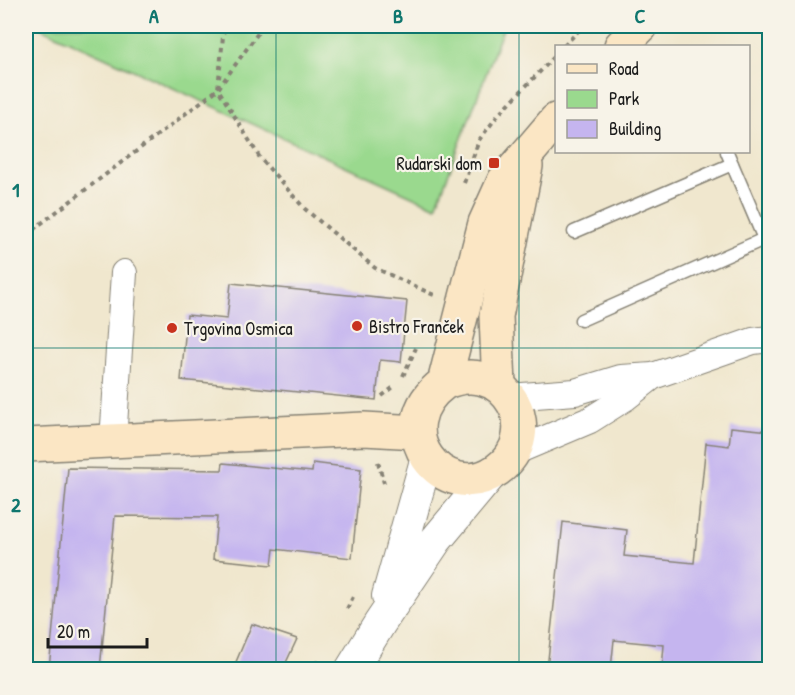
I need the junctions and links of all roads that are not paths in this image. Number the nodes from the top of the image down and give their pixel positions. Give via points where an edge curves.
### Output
1 (641, 26) edge
2 (622, 45) edge
3 (555, 121) edge
4 (727, 153) edge
5 (528, 155) junction
6 (732, 164) junction
7 (574, 232) dead end
8 (764, 239) junction
9 (770, 253) edge
10 (123, 273) dead end
11 (581, 320) dead end
12 (770, 339) edge
13 (653, 376) junction
14 (444, 383) junction
15 (504, 391) junction
16 (26, 439) edge
17 (113, 441) junction
18 (422, 444) junction
19 (26, 445) edge
20 (503, 463) junction
21 (380, 622) junction
22 (351, 669) edge

1 - 2 main road
3 - 5 main road
4 - 6 lane
5 - 14 main road via 504,181 485,223
5 - 15 main road via 496,316
6 - 7 lane
6 - 8 lane
8 - 9 lane
8 - 11 lane
10 - 17 street
12 - 13 street via 753,341
13 - 15 street via 621,378 574,392
13 - 20 street via 590,420
14 - 15 main road via 472,376
14 - 18 main road via 432,392 418,417
15 - 20 main road via 520,423 519,438
16 - 19 street
17 - 18 main road via 364,429
17 - 19 main road
18 - 20 main road via 441,470 461,478 477,478
18 - 21 street
20 - 21 street via 436,540
21 - 22 street

